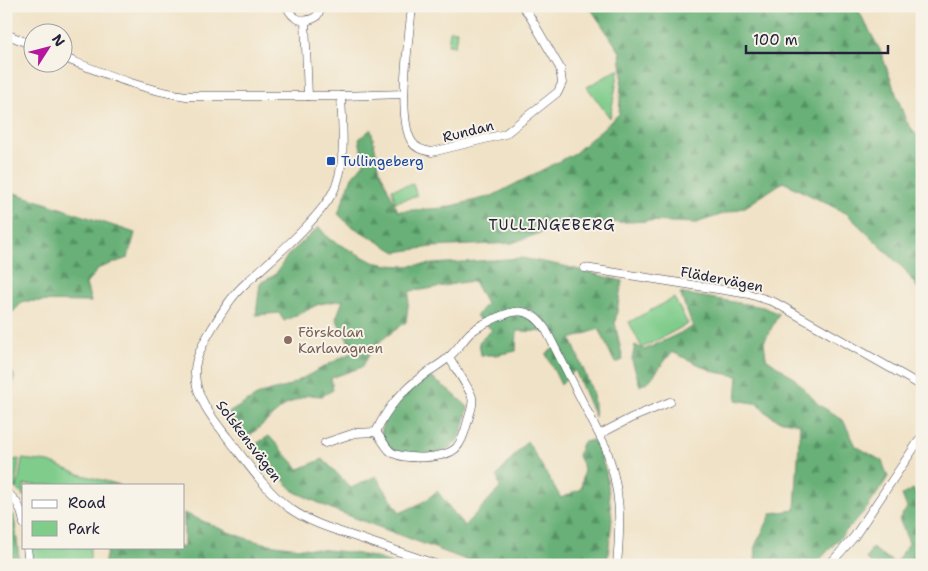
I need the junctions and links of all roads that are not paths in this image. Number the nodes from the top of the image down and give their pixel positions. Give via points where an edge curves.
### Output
1 (288, 6) edge
2 (323, 6) edge
3 (413, 6) edge
4 (522, 6) edge
5 (305, 21) junction
6 (6, 34) edge
7 (22, 41) edge
8 (72, 61) edge
9 (404, 94) junction
10 (308, 96) junction
11 (341, 96) junction
12 (586, 268) dead end
13 (449, 357) junction
14 (922, 386) edge
15 (670, 402) dead end
16 (376, 432) junction
17 (600, 434) junction
18 (922, 436) edge
19 (325, 443) dead end
20 (6, 492) edge
21 (22, 511) edge
22 (27, 548) edge
23 (29, 565) edge
24 (438, 565) edge
25 (617, 565) edge
26 (829, 565) edge

1 - 5 street via 291,15
2 - 5 street via 316,17
3 - 9 street, Rundan
4 - 9 street, Rundan via 560,68 562,83 558,92 505,134 432,152 423,150 413,144 408,133
5 - 10 street
6 - 7 street
8 - 10 street via 127,83 171,94
9 - 11 street
10 - 11 street
11 - 24 street, Solskensvägen via 342,157 336,188 308,223 244,284 221,312 205,340 194,372 210,415 271,492 290,508 318,524
12 - 14 street, Flädervägen via 749,294 774,302
13 - 16 street via 400,394
13 - 16 street via 472,398 464,432 456,448 437,456 397,455
13 - 17 street via 476,328 503,314 520,311 532,315 542,322
15 - 17 street
16 - 19 street
17 - 25 street via 612,465 619,497 621,526
18 - 26 street via 858,531
20 - 21 street via 15,498
22 - 23 street

